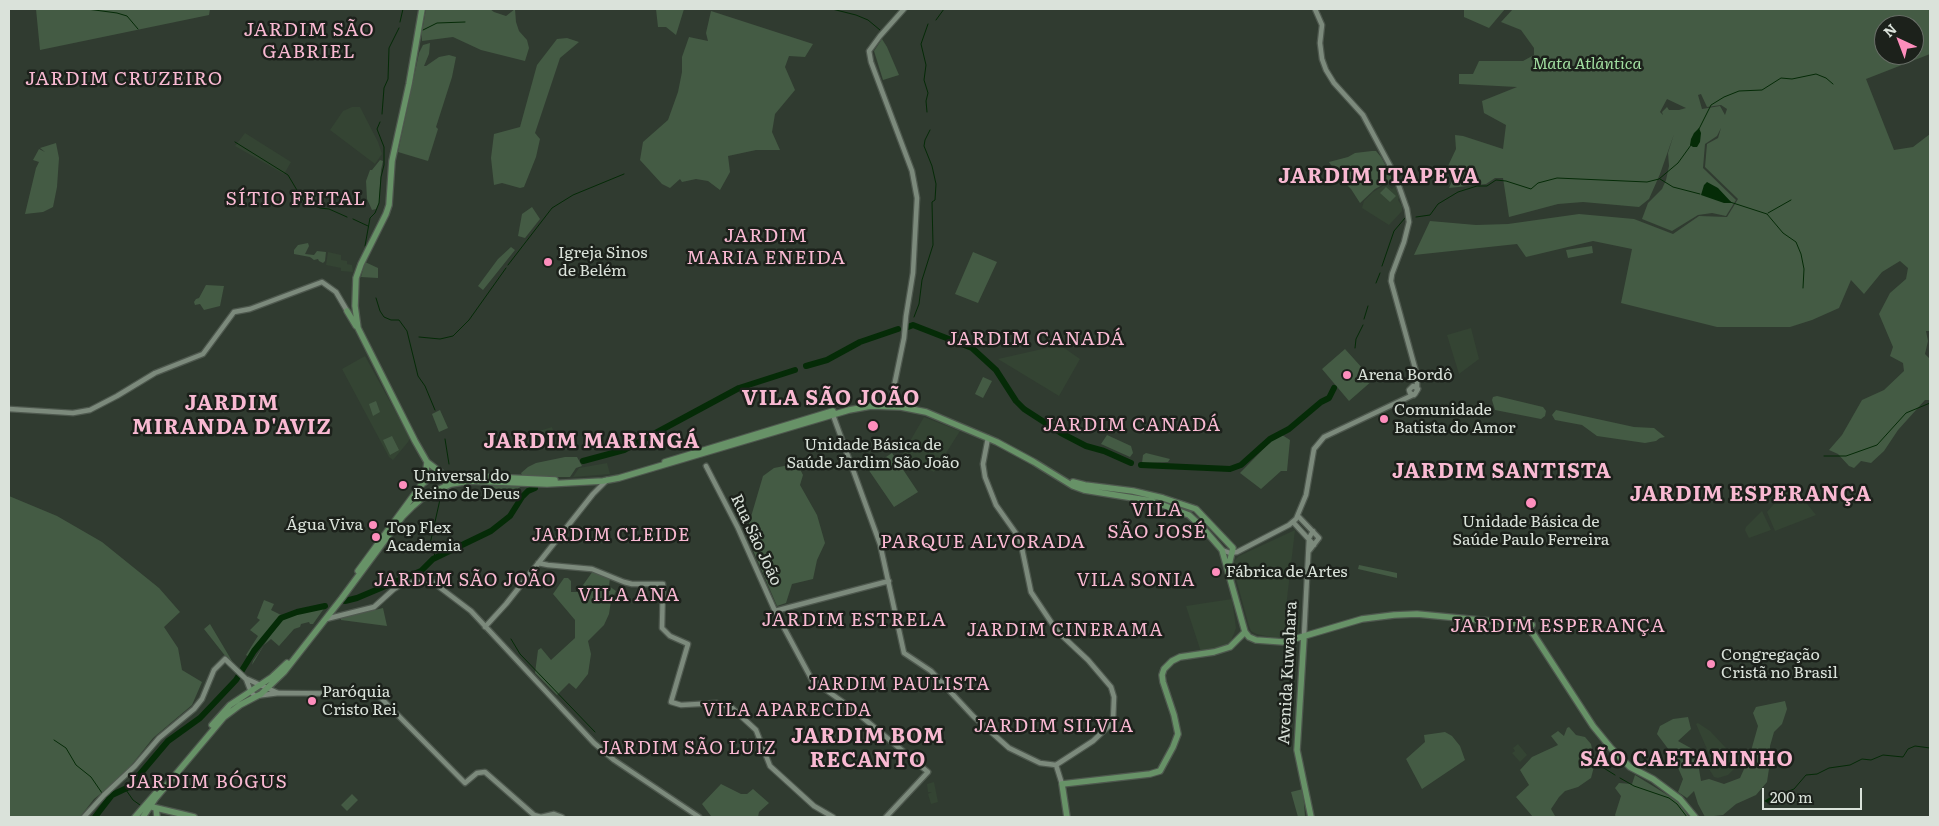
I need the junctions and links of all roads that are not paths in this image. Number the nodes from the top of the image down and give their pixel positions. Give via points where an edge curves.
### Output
1 (422, 9) edge
2 (904, 9) edge
3 (1315, 9) edge
4 (350, 308) junction
5 (1413, 388) junction
6 (1399, 401) junction
7 (891, 404) junction
8 (847, 407) junction
9 (9, 409) edge
10 (834, 415) junction
11 (988, 438) junction
12 (427, 462) junction
13 (706, 466) dead end
14 (444, 475) junction
15 (607, 480) junction
16 (424, 483) junction
17 (444, 487) junction
18 (1103, 490) junction
19 (430, 494) junction
20 (1298, 516) junction
21 (1293, 522) junction
22 (1313, 531) junction
23 (1223, 536) junction
24 (1309, 538) junction
25 (1215, 542) junction
26 (1229, 542) junction
27 (1251, 544) junction
28 (1314, 544) junction
29 (1222, 550) junction
30 (1309, 552) junction
31 (1233, 553) junction
32 (538, 562) junction
33 (1228, 569) junction
34 (889, 580) junction
35 (335, 607) junction
36 (774, 611) junction
37 (344, 614) junction
38 (326, 619) junction
39 (485, 627) junction
40 (1245, 632) junction
41 (1304, 636) junction
42 (246, 679) junction
43 (265, 686) junction
44 (251, 692) junction
45 (280, 693) junction
46 (257, 696) junction
47 (1056, 765) junction
48 (1062, 784) junction
49 (151, 806) junction
50 (173, 812) junction
51 (138, 816) edge
52 (84, 817) edge
53 (157, 817) edge
54 (165, 817) edge
55 (194, 817) edge
56 (540, 817) edge
57 (562, 817) edge
58 (699, 817) edge
59 (833, 817) edge
60 (886, 817) edge
61 (1067, 817) edge
62 (1311, 817) edge
63 (1695, 817) edge

1 - 4 main road via 410,84 392,161 389,205 356,278
2 - 7 street via 869,51 912,171 917,198 915,255
3 - 5 street via 1322,25 1320,43 1326,70 1362,115 1395,175 1407,209 1409,222 1391,282 1418,379
4 - 9 street via 322,282 234,312 203,354 156,373 83,412
4 - 12 main road via 390,394
5 - 6 street
5 - 6 street via 1417,392
6 - 20 street via 1328,434 1318,442
7 - 8 main road via 866,403
7 - 10 main road
7 - 11 main road via 926,412
7 - 18 main road via 925,408 1015,448 1074,483
8 - 10 main road
8 - 14 main road via 612,476 560,480
10 - 15 main road
10 - 34 street via 880,544
11 - 18 main road via 1073,486 1084,490
11 - 47 street via 983,464 985,477 996,505 1020,539 1031,592 1057,631 1111,687 1114,697 1113,722 1093,741
12 - 14 main road
12 - 16 main road
13 - 36 street, Rua São João via 738,528
14 - 16 main road
14 - 17 main road via 448,480
15 - 17 main road via 547,484 470,481
15 - 32 street
16 - 19 main road via 423,491
16 - 43 main road via 296,652
17 - 19 main road
18 - 23 main road via 1147,494 1196,509
18 - 25 main road via 1181,511 1193,518
19 - 35 main road via 402,517
20 - 21 street
20 - 22 street
21 - 24 street
21 - 27 street
22 - 24 street, Avenida Kuwahara
22 - 28 street, Avenida Kuwahara via 1319,538
23 - 25 main road via 1226,546
23 - 26 main road
24 - 28 street
24 - 30 street, Avenida Kuwahara
25 - 29 main road
26 - 27 street via 1238,546
26 - 31 main road
27 - 31 street
28 - 30 street, Avenida Kuwahara
29 - 31 street
29 - 33 main road
30 - 41 street, Avenida Kuwahara
31 - 33 main road
32 - 39 street
32 - 59 street via 592,569 632,584 664,584 662,628 670,636 688,644 671,702 730,706 756,730 770,766 814,806
33 - 40 main road
34 - 36 street
34 - 47 street via 905,655 931,671 973,716 1009,748 1040,762
35 - 37 street
35 - 38 main road
36 - 60 street, Rua São João via 812,680 928,772
37 - 38 street
37 - 39 street via 374,607 402,584 426,581 454,597
38 - 43 main road via 284,672
39 - 58 street via 594,743
40 - 41 main road via 1256,640 1271,642
40 - 48 main road via 1230,647 1180,657 1164,669 1163,682 1178,734 1160,770 1150,774
41 - 62 main road, Avenida Kuwahara via 1297,741
41 - 63 main road via 1362,619 1394,615 1528,623 1593,726 1611,748 1630,766 1680,799
42 - 43 street
42 - 44 street
42 - 52 street via 225,659 214,670 194,709 159,738
43 - 44 main road
43 - 45 street
43 - 46 main road
44 - 46 street
44 - 49 main road via 222,713
45 - 46 street
45 - 56 street via 376,694 465,783 477,772 485,772
46 - 49 main road via 224,717
47 - 48 street
48 - 61 main road
49 - 50 main road
49 - 51 main road
49 - 53 main road
50 - 54 main road
50 - 55 main road
56 - 57 street via 554,814

